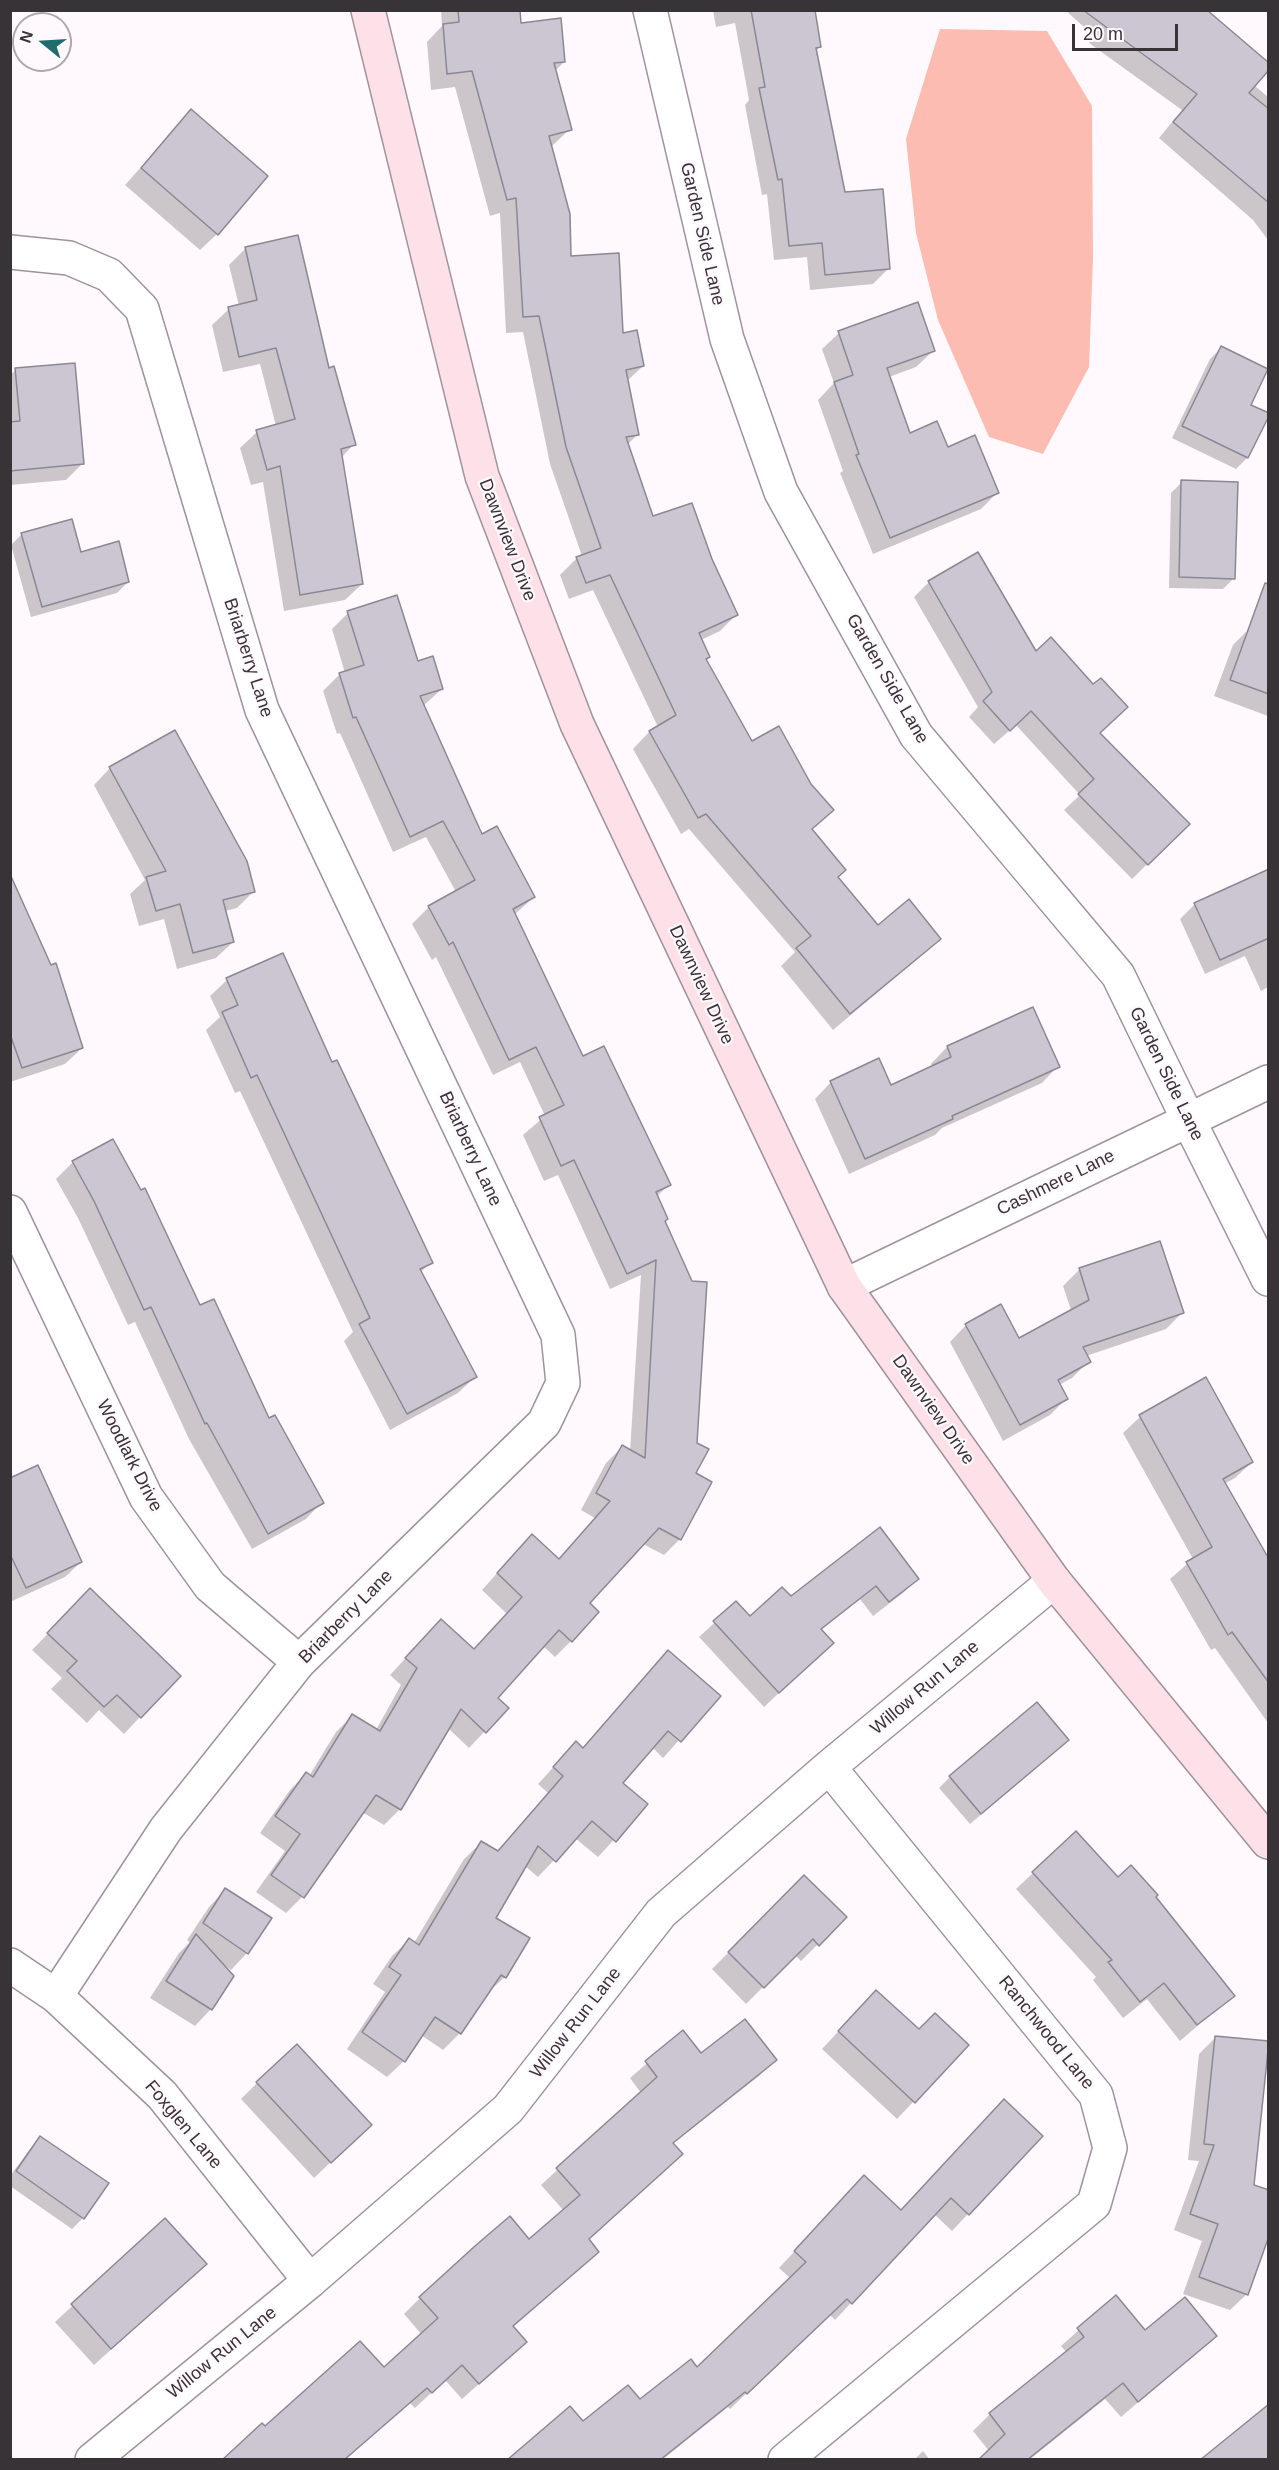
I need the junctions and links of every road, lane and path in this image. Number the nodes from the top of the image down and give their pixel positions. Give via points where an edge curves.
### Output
1 (368, 10) edge
2 (650, 10) edge
3 (10, 252) edge
4 (1269, 1082) edge
5 (1188, 1119) junction
6 (10, 1212) edge
7 (1269, 1279) edge
8 (844, 1286) junction
9 (1054, 1581) junction
10 (299, 1662) junction
11 (829, 1767) junction
12 (1269, 1842) edge
13 (10, 1965) edge
14 (57, 1996) junction
15 (310, 2281) junction
16 (92, 2460) edge
17 (785, 2460) edge

1 - 8 street, Dawnview Drive via 482,476 577,724
2 - 5 street, Garden Side Lane via 727,339 781,492 916,735 1118,975
3 - 10 street, Briarberry Lane via 69,258 109,275 142,309 262,710 558,1335 563,1383 544,1424
4 - 5 street, Cashmere Lane
5 - 7 street, Garden Side Lane
5 - 8 street, Cashmere Lane
6 - 10 street, Woodlark Drive via 146,1497 210,1586
8 - 9 street, Dawnview Drive
9 - 11 street, Willow Run Lane
9 - 12 street, Dawnview Drive
10 - 14 street, Briarberry Lane via 166,1828
11 - 15 street, Willow Run Lane via 661,1913 508,2109
11 - 17 street, Ranchwood Lane via 1096,2095 1110,2148 1094,2204
13 - 14 street, Foxglen Lane
14 - 15 street, Foxglen Lane via 162,2095
15 - 16 street, Willow Run Lane

